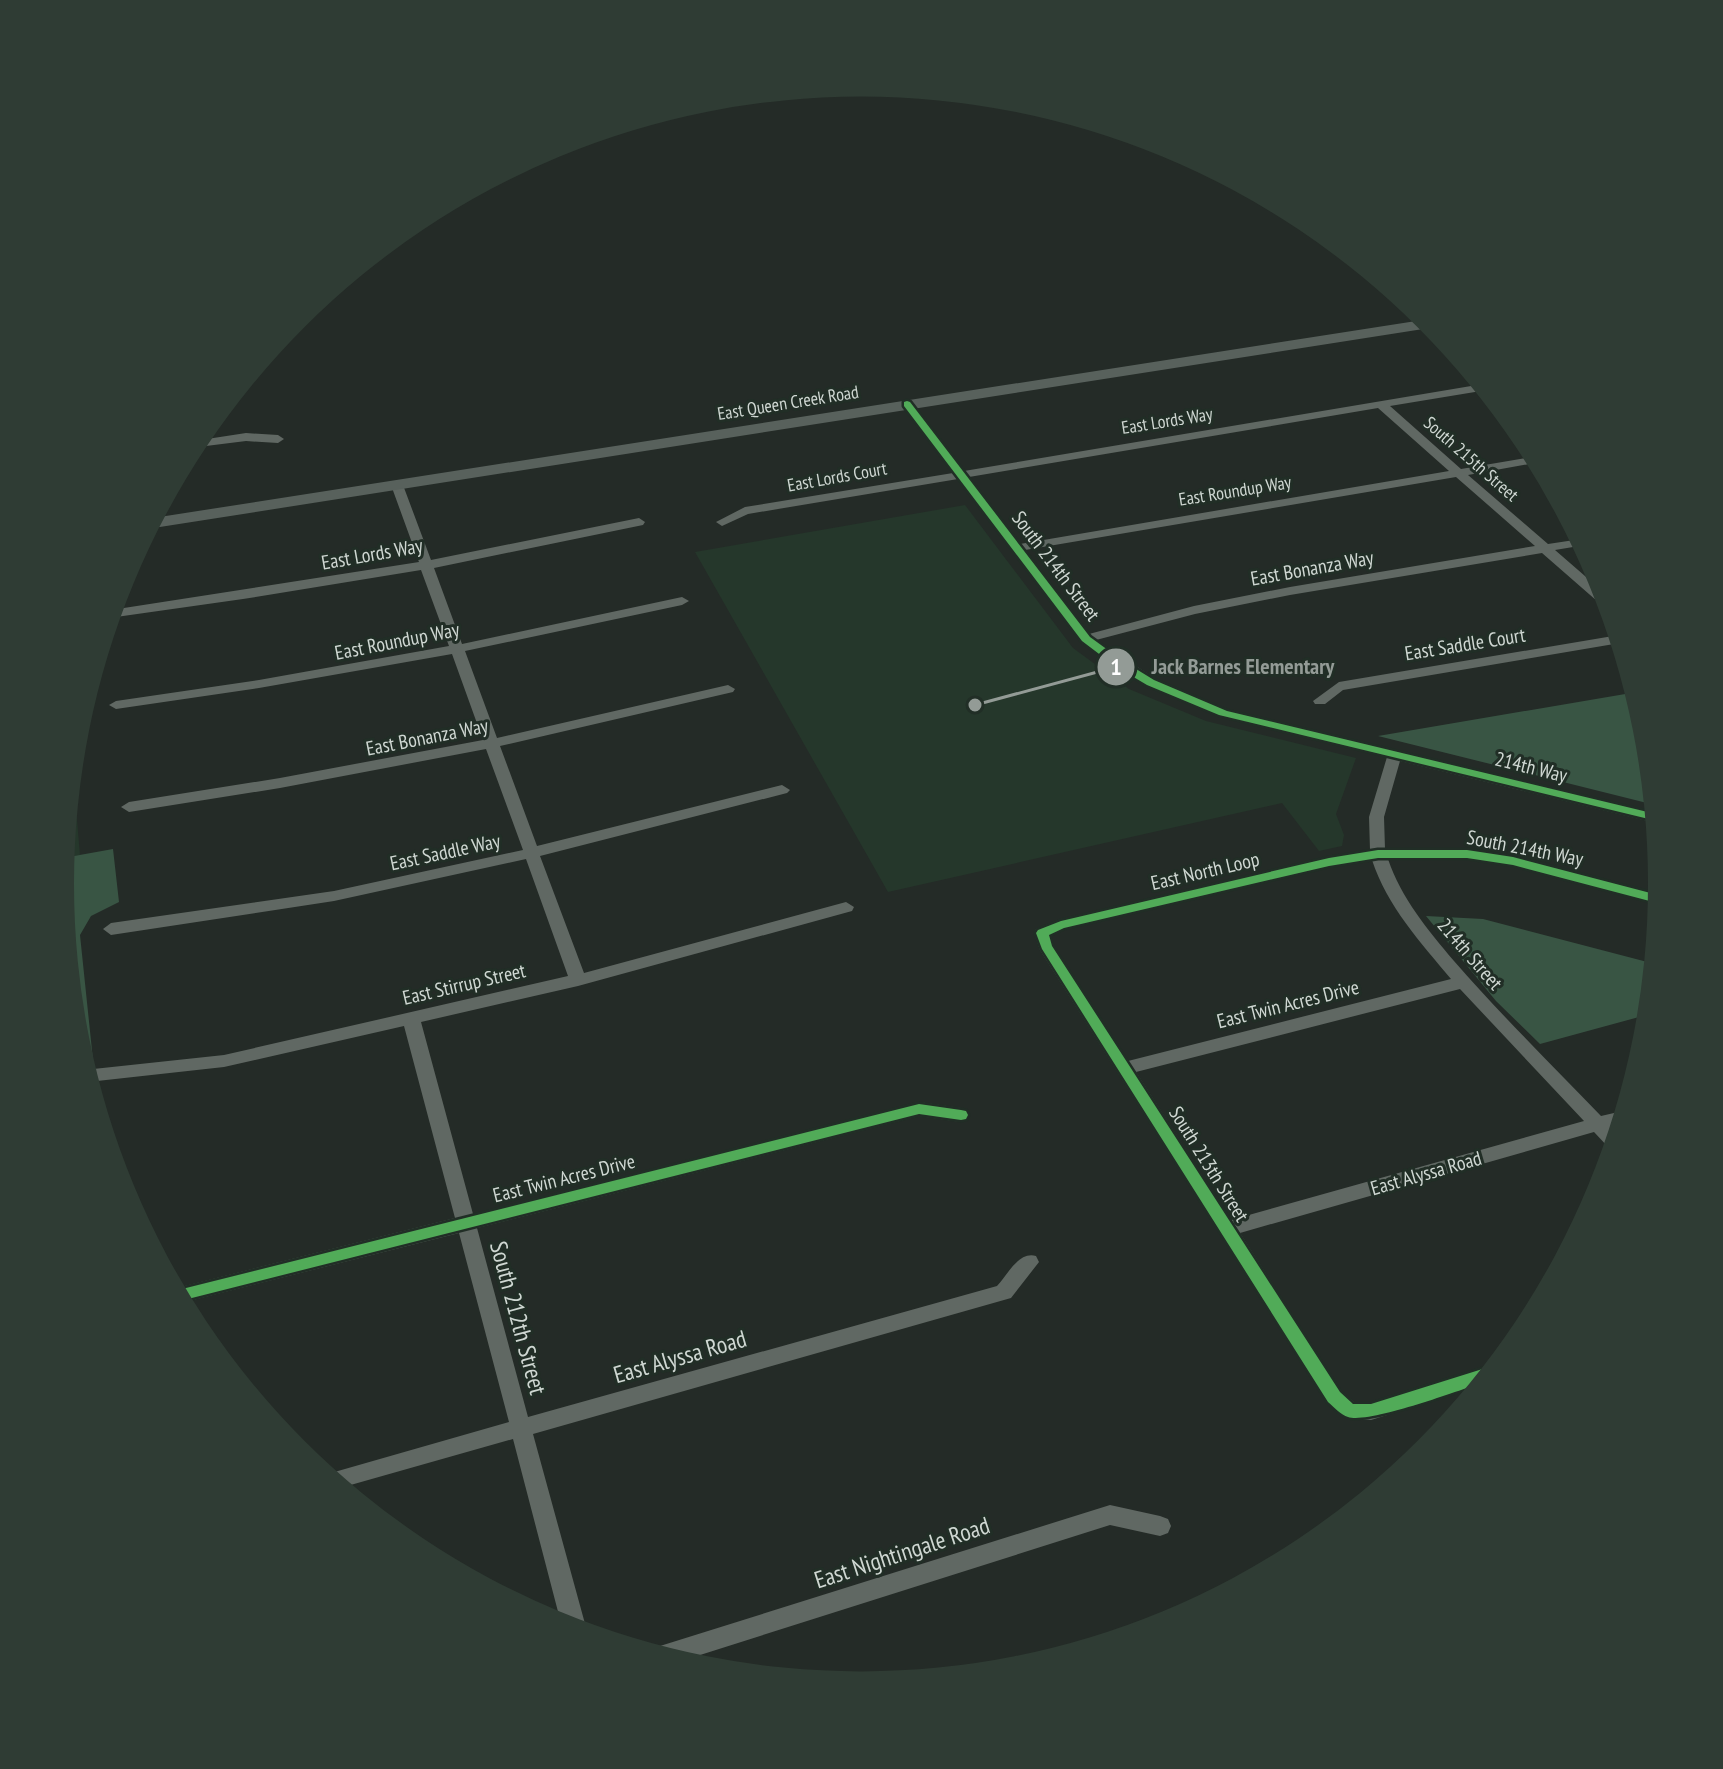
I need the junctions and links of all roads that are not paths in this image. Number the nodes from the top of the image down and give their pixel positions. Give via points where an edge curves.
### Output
1 (1416, 326) edge
2 (1473, 389) edge
3 (907, 404) junction
4 (1381, 405) junction
5 (278, 439) dead end
6 (210, 442) edge
7 (1525, 461) edge
8 (1460, 473) junction
9 (959, 474) junction
10 (397, 485) junction
11 (163, 522) edge
12 (639, 522) dead end
13 (722, 522) dead end
14 (1572, 544) edge
15 (1016, 548) junction
16 (1547, 549) junction
17 (425, 565) junction
18 (1591, 588) edge
19 (682, 601) dead end
20 (123, 612) edge
21 (1086, 639) junction
22 (1610, 641) edge
23 (457, 650) junction
24 (728, 689) dead end
25 (1320, 701) dead end
26 (116, 705) dead end
27 (492, 745) junction
28 (1395, 755) junction
29 (782, 790) dead end
30 (129, 807) dead end
31 (1645, 815) edge
32 (531, 853) junction
33 (1378, 854) junction
34 (1649, 896) edge
35 (846, 907) dead end
36 (111, 929) dead end
37 (1042, 933) joint
38 (578, 980) junction
39 (1462, 982) junction
40 (411, 1018) junction
41 (1125, 1068) junction
42 (98, 1075) edge
43 (961, 1115) dead end
44 (1612, 1120) edge
45 (1598, 1124) junction
46 (1608, 1135) edge
47 (465, 1223) junction
48 (1227, 1229) junction
49 (1029, 1262) dead end
50 (189, 1293) edge
51 (1474, 1379) edge
52 (520, 1429) junction
53 (343, 1478) edge
54 (1160, 1526) dead end
55 (571, 1616) edge
56 (681, 1650) edge

1 - 3 main road, East Queen Creek Road
2 - 4 street
3 - 9 street, South 214th Street
3 - 10 main road, East Queen Creek Road
4 - 8 street, South 215th Street
4 - 9 street, East Lords Way
5 - 6 street
7 - 8 street, East Roundup Way
8 - 15 street, East Roundup Way
8 - 16 street, South 215th Street
9 - 13 street, East Lords Court via 745,511
9 - 15 street, South 214th Street
10 - 11 main road, East Queen Creek Road
10 - 17 street
12 - 17 street, East Lords Way
14 - 16 street, East Bonanza Way
15 - 21 street, South 214th Street
16 - 18 street, South 215th Street
16 - 21 street, East Bonanza Way via 1290,591
17 - 20 street, East Lords Way
17 - 23 street
19 - 23 street, East Roundup Way
21 - 28 street, South 214th Street via 1121,668 1223,713
22 - 25 street, East Saddle Court via 1339,686
23 - 26 street, East Roundup Way via 286,682
23 - 27 street
24 - 27 street, East Bonanza Way
27 - 30 street, East Bonanza Way
27 - 32 street
28 - 31 street, 214th Way
28 - 33 street, 214th Street via 1375,822
29 - 32 street, East Saddle Way
32 - 36 street, East Saddle Way via 334,896
32 - 38 street
33 - 34 street, South 214th Way via 1467,854 1513,861
33 - 37 street, East North Loop
33 - 39 street, 214th Street via 1407,914
35 - 38 street, East Stirrup Street
37 - 41 street, South 213th Street
38 - 40 street, East Stirrup Street
39 - 41 street, East Twin Acres Drive
39 - 45 street, 214th Street
40 - 42 street, East Stirrup Street via 224,1061
40 - 47 street, South 212th Street
41 - 48 street, South 213th Street
43 - 47 street, East Twin Acres Drive via 919,1109
44 - 45 street, East Alyssa Road
45 - 46 street, 214th Street
45 - 48 street, East Alyssa Road
47 - 50 street, East Twin Acres Drive
47 - 52 street, South 212th Street
48 - 51 street, South 213th Street via 1334,1397 1350,1411 1371,1411
49 - 52 street, East Alyssa Road via 1004,1292
52 - 53 street, East Alyssa Road
52 - 55 street, South 212th Street
54 - 56 street, East Nightingale Road via 1110,1515

